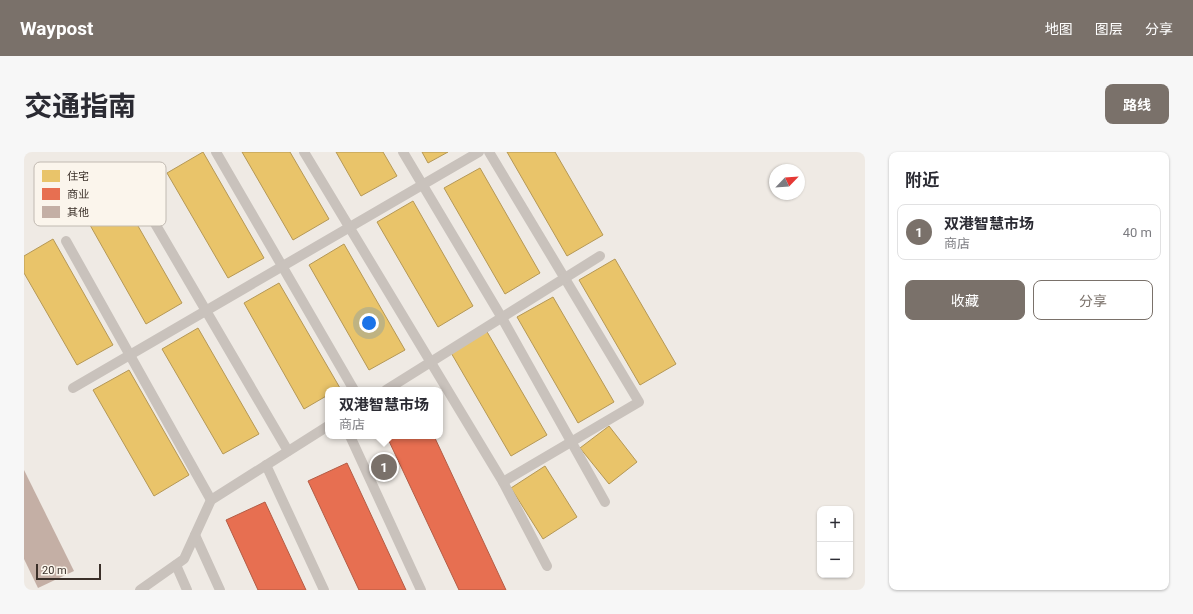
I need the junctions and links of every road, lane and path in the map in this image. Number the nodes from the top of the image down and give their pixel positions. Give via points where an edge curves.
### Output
1 (216, 152) edge
2 (304, 152) edge
3 (403, 152) edge
4 (480, 152) edge
5 (489, 152) edge
6 (422, 185) junction
7 (156, 226) edge
8 (350, 227) junction
9 (66, 240) dead end
10 (600, 256) dead end
11 (282, 266) junction
12 (565, 278) junction
13 (206, 311) junction
14 (502, 318) junction
15 (130, 355) junction
16 (431, 362) junction
17 (352, 387) edge
18 (391, 387) edge
19 (73, 388) dead end
20 (325, 428) edge
21 (351, 439) edge
22 (571, 442) junction
23 (288, 451) junction
24 (266, 465) junction
25 (504, 482) junction
26 (211, 500) junction
27 (605, 502) dead end
28 (195, 535) junction
29 (176, 565) junction
30 (547, 566) dead end
31 (140, 590) edge
32 (187, 590) edge
33 (220, 590) edge
34 (324, 590) edge
35 (421, 590) edge

1 - 11 lane
2 - 8 lane
3 - 6 lane
4 - 6 lane
5 - 12 lane
6 - 8 lane
6 - 14 lane
7 - 13 lane
8 - 11 lane
8 - 16 lane
9 - 15 lane
10 - 12 lane
11 - 13 lane
11 - 17 lane
12 - 14 lane
12 - 22 lane via 639,402
13 - 15 lane
13 - 23 lane
14 - 16 lane
14 - 22 lane
15 - 19 lane
15 - 26 lane
16 - 18 lane
16 - 25 lane
20 - 23 lane
21 - 35 lane
22 - 25 lane
22 - 27 lane
23 - 24 lane
24 - 26 lane
24 - 34 lane
25 - 30 lane
26 - 28 lane
28 - 29 lane via 184,559
28 - 33 lane
29 - 31 lane
29 - 32 lane

